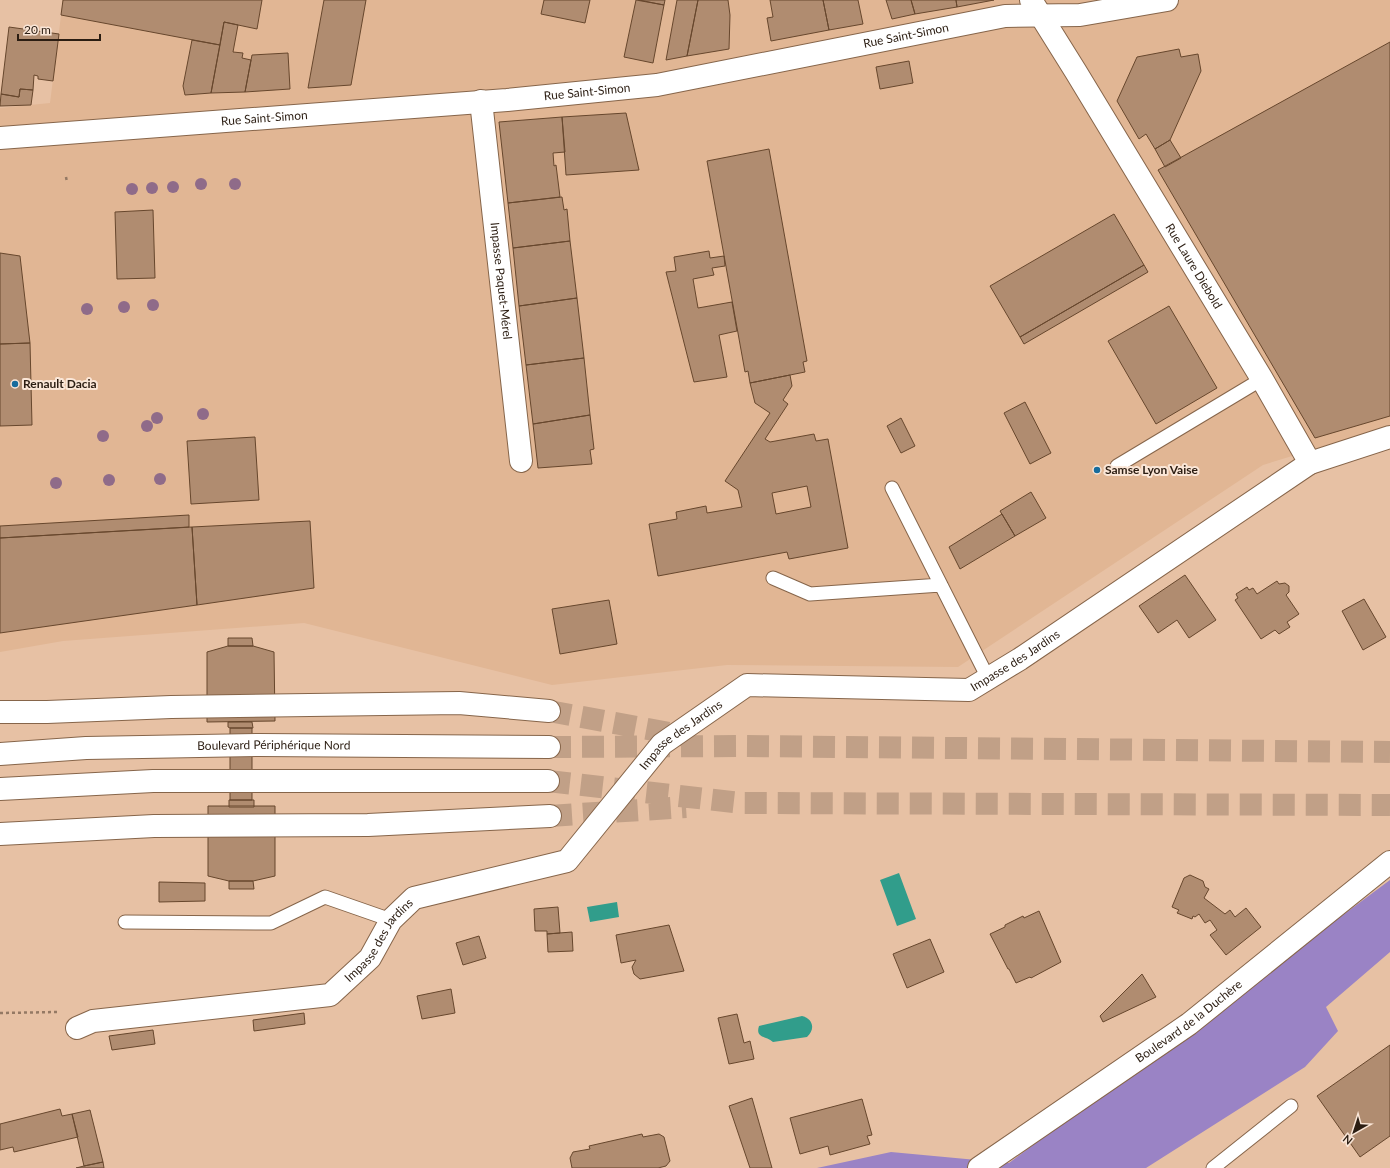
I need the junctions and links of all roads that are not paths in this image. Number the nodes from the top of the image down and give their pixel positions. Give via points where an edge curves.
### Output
1 (1167, 0) edge
2 (1036, 8) edge
3 (481, 101) junction
4 (0, 138) edge
5 (1262, 379) junction
6 (1390, 437) edge
7 (521, 460) dead end
8 (1310, 463) junction
9 (1117, 466) dead end
10 (892, 488) dead end
11 (773, 578) dead end
12 (941, 585) junction
13 (988, 678) junction
14 (549, 711) tunnel mouth
15 (0, 712) edge
16 (47, 712) junction
17 (0, 718) edge
18 (549, 746) tunnel mouth
19 (0, 754) edge
20 (548, 781) tunnel mouth
21 (0, 789) edge
22 (550, 816) tunnel mouth
23 (0, 834) edge
24 (1390, 862) edge
25 (391, 920) junction
26 (125, 922) dead end
27 (85, 1025) road end
28 (1291, 1106) dead end
29 (978, 1168) edge
30 (1213, 1168) edge

1 - 2 main road, Rue Saint-Simon via 1080,15
2 - 3 main road, Rue Saint-Simon via 657,85
2 - 5 main road, Rue Laure Diebold
3 - 4 main road, Rue Saint-Simon
3 - 7 main road, Impasse Paquet-Mérel
5 - 8 main road, Rue Laure Diebold
5 - 9 lane
6 - 8 main road
8 - 13 main road, Impasse des Jardins
10 - 12 lane
11 - 12 lane via 810,594
12 - 13 lane
13 - 25 main road, Impasse des Jardins via 969,690 747,685 662,744 568,861 414,898
14 - 16 main road via 459,703 171,707
15 - 16 main road
16 - 17 main road
18 - 19 main road, Boulevard Périphérique Nord via 86,748
20 - 21 main road via 153,781
22 - 23 main road via 368,825 154,826
24 - 29 main road, Boulevard de la Duchère via 1189,1024
25 - 26 lane via 325,897 271,923
25 - 27 main road, Impasse des Jardins via 370,958 330,994
28 - 30 lane

